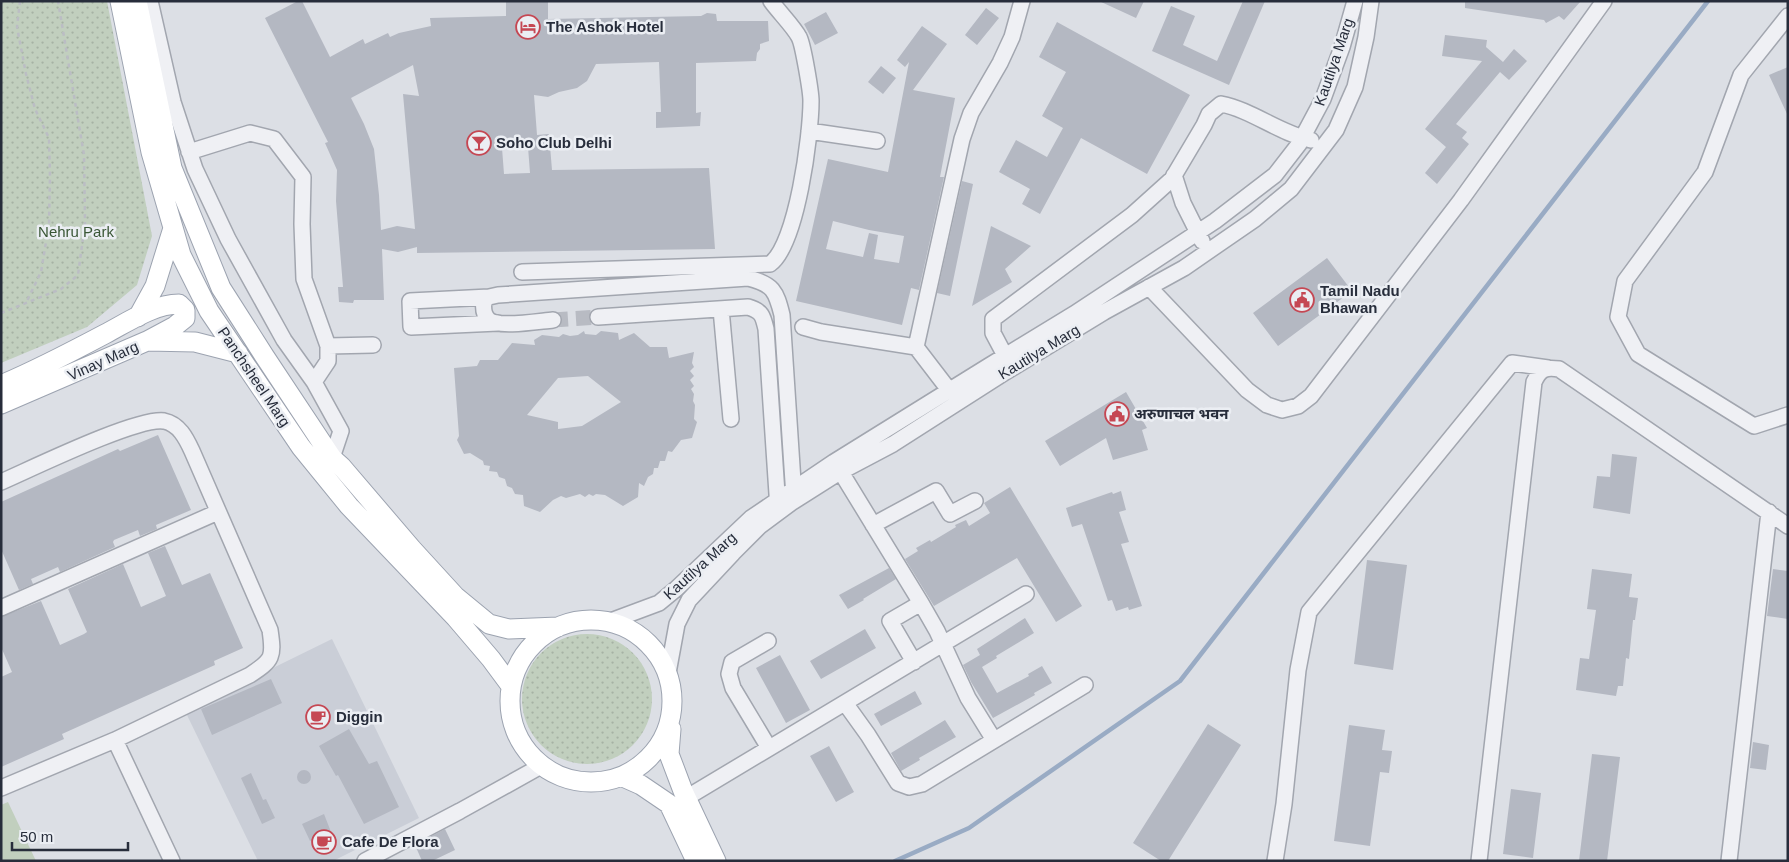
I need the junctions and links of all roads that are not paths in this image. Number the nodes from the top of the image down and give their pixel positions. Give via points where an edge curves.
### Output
1 (120, 1) edge
2 (137, 1) edge
3 (150, 1) edge
4 (771, 1) edge
5 (1022, 1) edge
6 (1355, 1) edge
7 (1371, 1) edge
8 (1604, 1) edge
9 (1788, 16) edge
10 (809, 131) junction
11 (1302, 138) junction
12 (877, 141) dead end
13 (1325, 143) junction
14 (190, 152) junction
15 (1174, 175) junction
16 (173, 228) junction
17 (1197, 233) junction
18 (1208, 251) junction
19 (522, 272) dead end
20 (1149, 287) junction
21 (489, 297) junction
22 (721, 309) junction
23 (138, 317) junction
24 (598, 317) tunnel mouth
25 (553, 320) tunnel mouth
26 (498, 323) junction
27 (803, 327) dead end
28 (147, 341) junction
29 (373, 345) dead end
30 (328, 346) junction
31 (916, 347) junction
32 (238, 353) junction
33 (1008, 362) junction
34 (1548, 368) junction
35 (314, 382) junction
36 (1, 385) edge
37 (949, 390) junction
38 (1, 404) edge
39 (1788, 415) edge
40 (731, 419) dead end
41 (332, 458) junction
42 (837, 467) junction
43 (1, 482) edge
44 (794, 496) junction
45 (975, 501) dead end
46 (778, 507) junction
47 (218, 512) junction
48 (1769, 512) junction
49 (873, 525) junction
50 (1788, 526) edge
51 (1026, 594) dead end
52 (921, 603) junction
53 (1, 608) edge
54 (608, 622) junction
55 (558, 627) junction
56 (768, 641) dead end
57 (942, 644) junction
58 (914, 662) junction
59 (668, 673) junction
60 (1086, 685) dead end
61 (511, 686) junction
62 (845, 703) junction
63 (672, 716) junction
64 (115, 740) junction
65 (994, 740) junction
66 (769, 748) junction
67 (542, 766) junction
68 (622, 777) junction
69 (1, 788) edge
70 (686, 798) junction
71 (172, 861) edge
72 (365, 861) edge
73 (696, 861) edge
74 (716, 861) edge
75 (1275, 861) edge
76 (1479, 861) edge
77 (1729, 861) edge

1 - 16 main road, Panchsheel Marg via 150,152
2 - 41 main road, Panchsheel Marg via 172,168 221,288
3 - 14 street via 173,102
4 - 10 street via 800,37 811,100
5 - 31 street via 1012,37 971,113 962,139
6 - 11 street, Kautilya Marg via 1323,99
7 - 13 street, Kautilya Marg via 1355,87 1336,130
8 - 20 street via 1461,200 1311,396 1298,406 1282,410 1267,405 1247,390
9 - 39 street via 1741,75 1705,172 1625,281 1618,317 1638,354 1754,426
10 - 12 street
10 - 19 street via 797,206 783,248 770,264
11 - 13 street
11 - 15 street via 1236,107 1221,104 1209,114
11 - 17 street, Kautilya Marg via 1275,175
13 - 18 street, Kautilya Marg via 1291,189
14 - 30 street via 250,133 274,139 303,177 304,279
14 - 35 street via 228,239 284,340
15 - 17 street
15 - 33 street via 1132,215 993,319 993,333
16 - 23 main road, Vinay Marg via 155,286
16 - 32 main road, Panchsheel Marg via 181,255 209,311
17 - 18 street
17 - 33 street, Kautilya Marg
18 - 20 street, Kautilya Marg
20 - 33 street, Kautilya Marg
21 - 26 street via 484,301 483,310 488,320
21 - 26 street via 410,301 411,327
21 - 44 street via 748,278 764,282 777,296 782,315
22 - 24 street
22 - 40 street
22 - 46 street via 756,309 763,316
23 - 28 main road via 167,304 179,304 185,310 185,318
23 - 36 main road, Vinay Marg
25 - 26 street
27 - 31 street
28 - 32 main road, Vinay Marg via 194,342
28 - 38 main road, Vinay Marg
29 - 30 street
30 - 35 street via 328,361
31 - 37 street
32 - 61 main road, Panchsheel Marg via 301,447 348,506 456,618
33 - 37 street, Kautilya Marg
33 - 42 street, Kautilya Marg via 893,444
34 - 48 street via 1559,369
34 - 75 street via 1512,363 1309,612 1298,670
34 - 76 street via 1538,373 1534,382
35 - 41 street via 341,431
37 - 42 street, Kautilya Marg
41 - 55 main road, Panchsheel Marg via 455,596 489,624 509,629
42 - 44 street, Kautilya Marg
42 - 49 street
43 - 47 street via 120,431 164,421 183,434
44 - 46 street, Kautilya Marg
45 - 49 street via 950,514 936,491
46 - 54 street, Kautilya Marg via 751,518 659,603
46 - 59 street, Kautilya Marg via 689,600 677,624
47 - 53 street
47 - 64 street via 270,630 273,649 267,663 250,675
48 - 50 street
48 - 77 street
49 - 52 street
51 - 57 street
52 - 57 street
52 - 58 street via 890,621
54 - 55 main road via 583,620
54 - 59 main road via 634,632 654,650
55 - 61 main road via 527,651
56 - 66 street via 732,662 729,674 732,688
57 - 58 street
57 - 65 street via 968,698
58 - 62 street
59 - 63 main road
60 - 65 street
61 - 67 main road via 510,709 515,730 526,750
62 - 65 street via 898,783 909,787 922,784
62 - 66 street
63 - 68 main road via 662,741 646,762
63 - 70 main road via 669,754
64 - 69 street
64 - 71 street
66 - 70 street
67 - 68 main road via 566,779 595,783
67 - 72 street
68 - 73 main road via 641,785 668,804
70 - 74 main road

